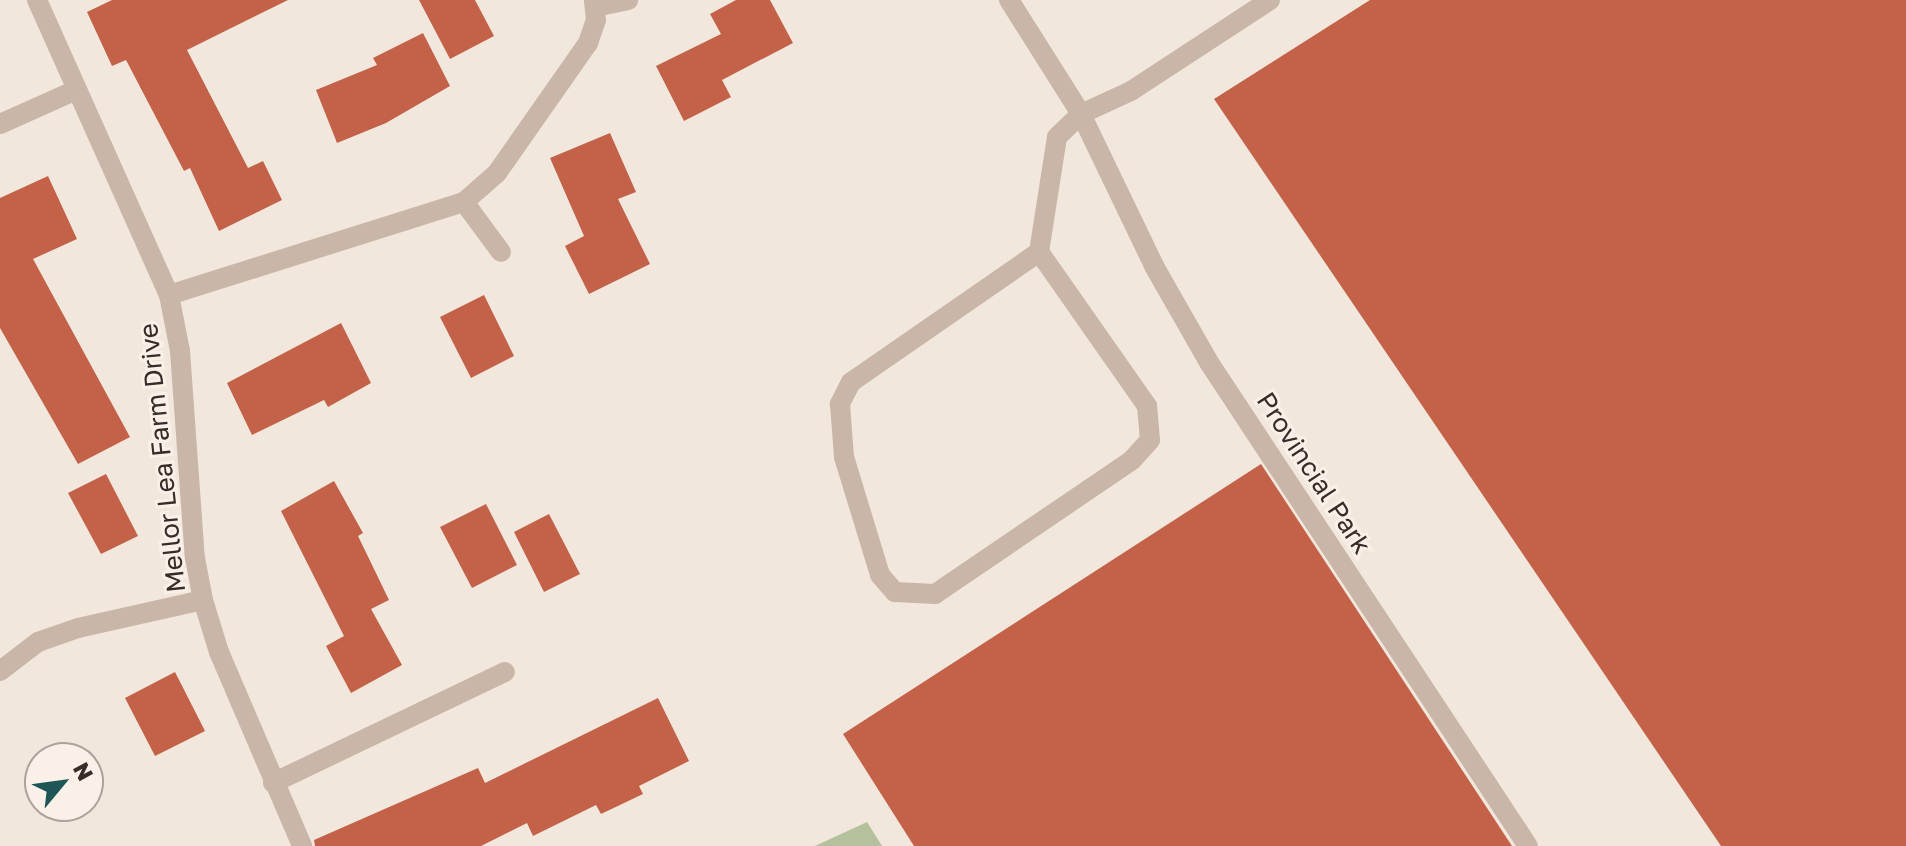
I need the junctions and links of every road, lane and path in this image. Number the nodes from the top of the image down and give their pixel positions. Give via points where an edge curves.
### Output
1 (37, 0) edge
2 (628, 0) edge
3 (1009, 0) edge
4 (1270, 0) edge
5 (595, 3) edge
6 (76, 90) junction
7 (1081, 114) junction
8 (0, 124) edge
9 (464, 202) junction
10 (501, 252) dead end
11 (1039, 252) junction
12 (169, 295) junction
13 (203, 600) junction
14 (0, 671) edge
15 (505, 672) dead end
16 (273, 783) junction
17 (302, 846) edge
18 (1528, 846) edge

1 - 6 street, Mellor Lea Farm Drive
2 - 5 street
3 - 7 street, Provincial Park
4 - 7 street via 1131,91
5 - 9 street via 588,43 497,173
6 - 8 street
6 - 12 street, Mellor Lea Farm Drive
7 - 11 street via 1057,137
7 - 18 street, Provincial Park via 1154,266 1210,364
9 - 10 street
9 - 12 street
11 - 11 street via 1147,406 1150,440 1132,460 935,594 895,592 880,575 844,457 840,404 851,382
12 - 13 street, Mellor Lea Farm Drive via 180,351 195,558
13 - 14 street via 78,628 38,642
13 - 16 street, Mellor Lea Farm Drive
15 - 16 street
16 - 17 street, Mellor Lea Farm Drive

